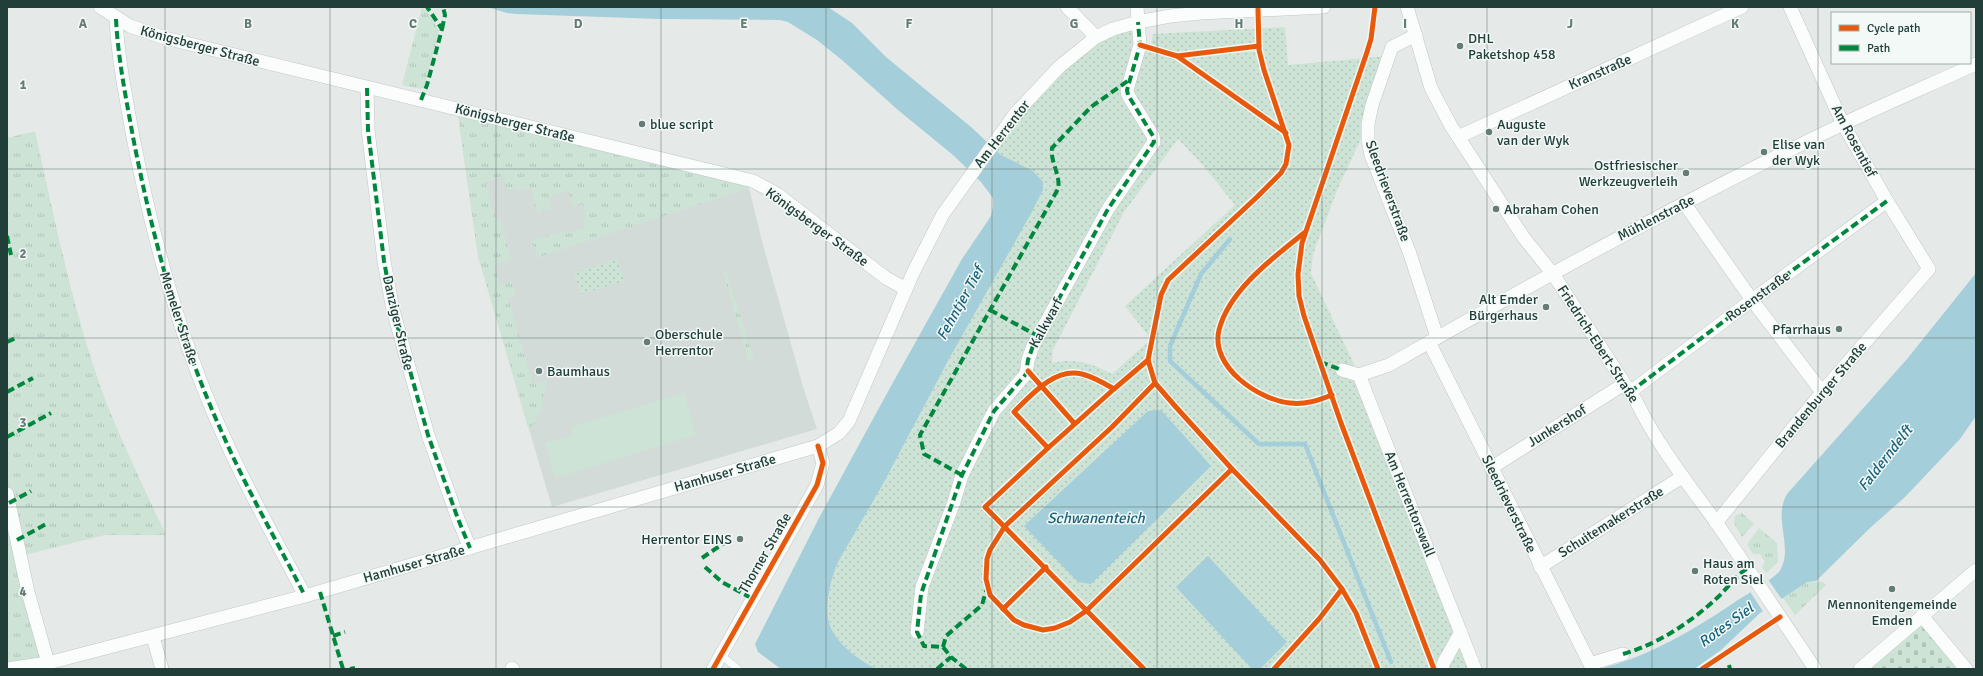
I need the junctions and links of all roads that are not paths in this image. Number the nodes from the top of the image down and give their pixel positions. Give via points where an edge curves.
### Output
1 (100, 7) edge
2 (1067, 7) edge
3 (1137, 7) edge
4 (1324, 7) edge
5 (1407, 7) edge
6 (1742, 7) edge
7 (1790, 7) edge
8 (116, 19) junction
9 (1138, 22) junction
10 (1416, 34) junction
11 (1096, 37) junction
12 (1976, 64) edge
13 (367, 88) junction
14 (1843, 124) junction
15 (1458, 137) junction
16 (1887, 202) junction
17 (1684, 203) junction
18 (1928, 270) joint
19 (1553, 274) junction
20 (906, 289) junction
21 (1752, 300) junction
22 (1433, 340) junction
23 (1342, 370) dead end
24 (1359, 375) junction
25 (1627, 388) junction
26 (1822, 392) junction
27 (818, 446) junction
28 (1491, 468) junction
29 (1682, 476) junction
30 (7, 494) edge
31 (1716, 523) junction
32 (470, 548) junction
33 (1540, 566) junction
34 (1976, 570) edge
35 (305, 596) junction
36 (1922, 616) junction
37 (917, 632) dead end
38 (1461, 632) junction
39 (153, 637) junction
40 (1623, 654) dead end
41 (721, 655) junction
42 (48, 663) junction
43 (7, 669) edge
44 (162, 669) edge
45 (713, 669) edge
46 (738, 669) edge
47 (1442, 669) edge
48 (1475, 669) edge
49 (1815, 669) edge
50 (1860, 669) edge
51 (1966, 669) edge

1 - 8 street, Königsberger Straße
2 - 11 street
3 - 9 street
4 - 9 street, Am Herrentor via 1201,13
5 - 10 street, Friedrich-Ebert-Straße
6 - 15 street, Kranstraße
7 - 14 street, Am Rosentief
8 - 13 street, Königsberger Straße via 138,30 165,38
8 - 35 street, Memeler Straße via 119,58 146,200 182,330 224,437
9 - 11 street, Am Herrentor
9 - 37 street, Kalkwarf via 1140,45 1127,90 1154,142 1108,209 1033,346 1026,374 994,411 976,443 922,587
10 - 15 street, Friedrich-Ebert-Straße via 1431,88
10 - 22 street, Sleedrieverstraße via 1392,47 1372,105 1368,140 1410,254
11 - 20 street, Am Herrentor via 1044,81 1015,114 964,182 937,224
12 - 14 street, Mühlenstraße
13 - 20 street, Königsberger Straße via 753,181 777,194 886,278
13 - 32 street, Danziger Straße via 368,130 384,261 393,310 428,435
14 - 16 street, Am Rosentief
14 - 17 street, Mühlenstraße
15 - 19 street, Friedrich-Ebert-Straße via 1524,238
16 - 18 street, Am Rosentief
16 - 21 street, Rosenstraße
17 - 19 street, Mühlenstraße
17 - 21 street
18 - 26 street, Brandenburger Straße
19 - 22 street, Mühlenstraße
19 - 25 street, Friedrich-Ebert-Straße
20 - 27 street, Am Herrentor via 849,421 839,432
21 - 25 street, Rosenstraße
21 - 26 street
22 - 24 street, Mühlenstraße via 1389,365
22 - 28 street, Sleedrieverstraße
23 - 24 street
24 - 38 street, Am Herrentorswall
25 - 28 street, Junkershof
25 - 29 street, Friedrich-Ebert-Straße
26 - 31 street, Brandenburger Straße
27 - 32 street, Hamhuser Straße
27 - 41 street, Thorner Straße via 823,463 818,485
28 - 33 street, Sleedrieverstraße
29 - 31 street, Friedrich-Ebert-Straße
29 - 33 street, Schuitemakerstraße
30 - 42 street via 28,592
31 - 49 street, Friedrich-Ebert-Straße
32 - 35 street, Hamhuser Straße
33 - 40 street, Sleedrieverstraße via 1590,664
34 - 36 street
35 - 39 street, Hamhuser Straße
36 - 50 street
36 - 51 street
38 - 47 street
38 - 48 street, Am Herrentorswall
39 - 42 street, Hamhuser Straße
39 - 44 street
41 - 45 street, Thorner Straße
41 - 46 lane
42 - 43 street, Hamhuser Straße

